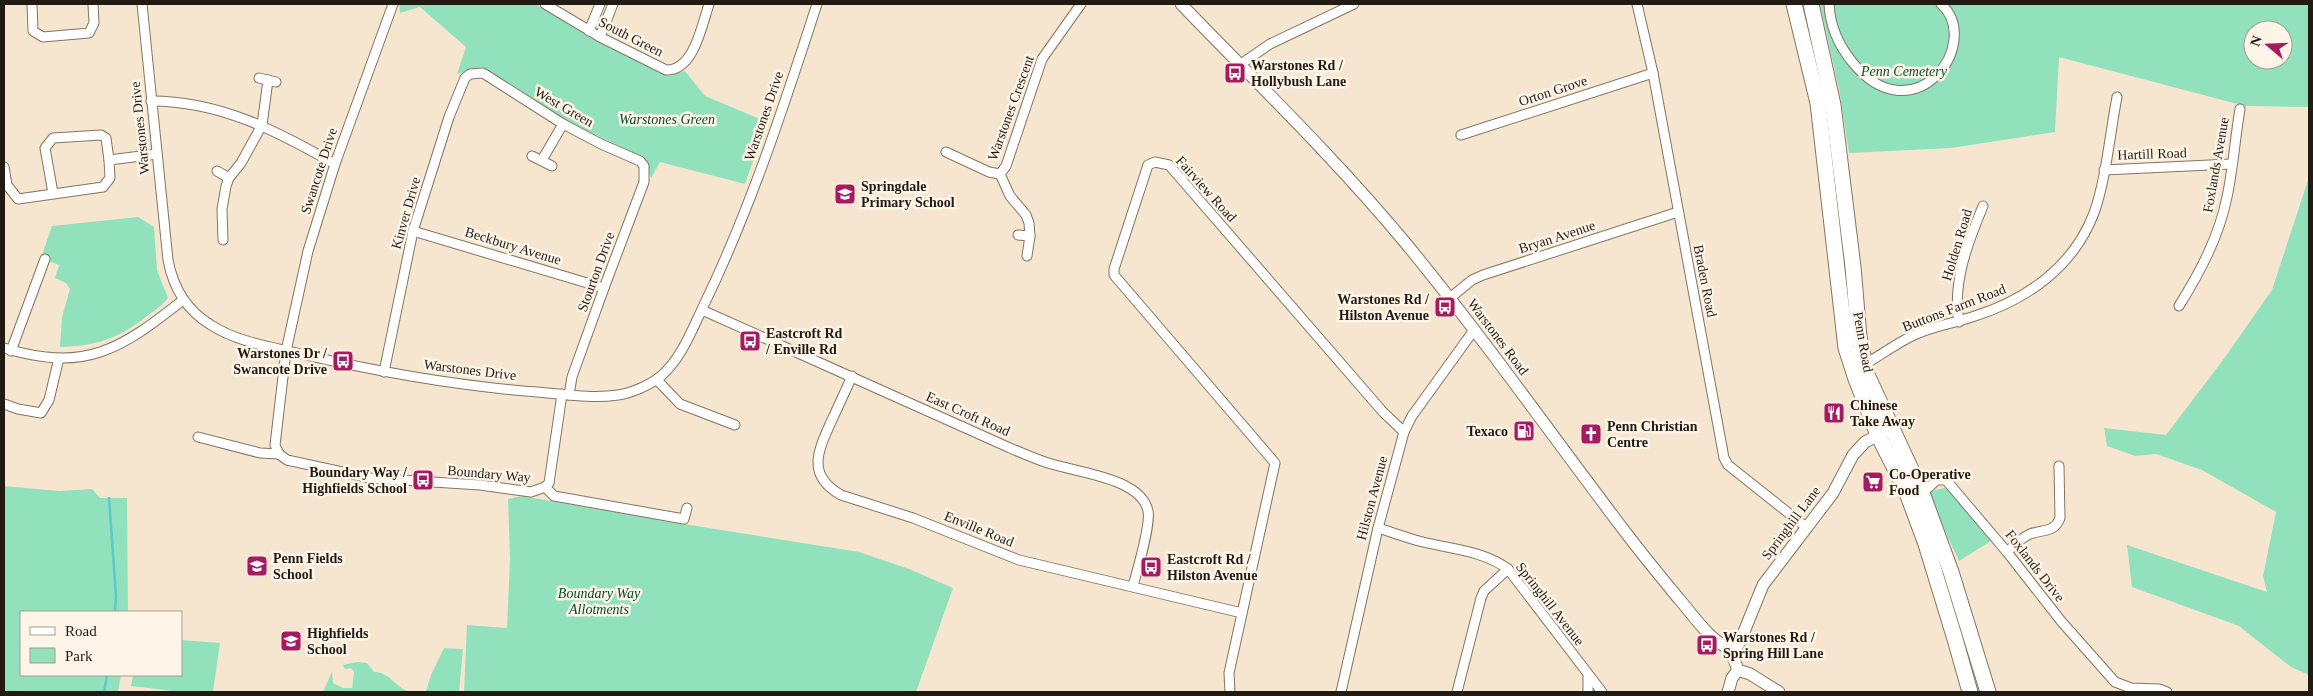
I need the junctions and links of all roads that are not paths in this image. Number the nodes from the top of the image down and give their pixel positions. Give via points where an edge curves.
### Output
1 (32, 4) edge
2 (94, 4) edge
3 (142, 4) edge
4 (394, 4) edge
5 (545, 4) edge
6 (600, 4) edge
7 (613, 4) edge
8 (709, 4) edge
9 (818, 4) edge
10 (1080, 4) edge
11 (1181, 4) edge
12 (1354, 4) edge
13 (1637, 4) edge
14 (1794, 4) edge
15 (1811, 4) edge
16 (1829, 4) edge
17 (1941, 4) edge
18 (589, 31) junction
19 (600, 37) junction
20 (1241, 64) junction
21 (477, 72) joint
22 (1653, 73) junction
23 (268, 80) dead end
24 (2117, 98) dead end
25 (151, 101) junction
26 (2240, 110) dead end
27 (563, 124) junction
28 (262, 125) junction
29 (1461, 135) dead end
30 (946, 152) dead end
31 (157, 154) junction
32 (532, 156) dead end
33 (109, 160) junction
34 (542, 160) junction
35 (640, 161) joint
36 (335, 164) junction
37 (2231, 164) junction
38 (552, 166) dead end
39 (4, 167) edge
40 (2104, 170) junction
41 (217, 171) dead end
42 (1000, 174) junction
43 (229, 178) junction
44 (53, 193) junction
45 (1983, 206) dead end
46 (1678, 212) junction
47 (414, 231) junction
48 (1018, 235) dead end
49 (1030, 236) junction
50 (223, 240) dead end
51 (1027, 256) dead end
52 (45, 259) dead end
53 (604, 288) junction
54 (1450, 298) junction
55 (183, 300) junction
56 (2179, 306) dead end
57 (702, 310) junction
58 (1959, 322) junction
59 (1474, 330) junction
60 (7, 350) edge
61 (286, 351) junction
62 (59, 358) junction
63 (1865, 364) junction
64 (384, 372) junction
65 (852, 376) junction
66 (657, 380) junction
67 (566, 394) junction
68 (4, 404) edge
69 (735, 425) dead end
70 (1892, 428) junction
71 (1404, 432) junction
72 (1878, 435) junction
73 (198, 437) dead end
74 (279, 454) junction
75 (2059, 466) dead end
76 (545, 487) junction
77 (1922, 493) junction
78 (1911, 504) junction
79 (687, 508) dead end
80 (1378, 528) junction
81 (1806, 528) junction
82 (2007, 552) junction
83 (1508, 570) junction
84 (1133, 586) junction
85 (1242, 613) junction
86 (1730, 649) junction
87 (1738, 670) junction
88 (1588, 677) junction
89 (1230, 692) edge
90 (1341, 692) edge
91 (1457, 692) edge
92 (1588, 692) edge
93 (1602, 692) edge
94 (1728, 692) edge
95 (1778, 692) edge
96 (1970, 692) edge
97 (1988, 692) edge
98 (2167, 692) edge

1 - 2 street via 33,31 42,37 89,33 94,23
3 - 25 street, Warstones Drive
4 - 36 street, Swancote Drive
5 - 18 street, South Green
6 - 18 street
7 - 19 street
8 - 19 street, South Green via 692,53 681,67 673,70 666,70
9 - 57 street, Warstones Drive via 752,192
10 - 42 street, Warstones Crescent via 1042,59 1006,166
11 - 20 street, Warstones Road
12 - 20 street via 1270,44
13 - 22 street, Braden Road
14 - 72 highway, Penn Road via 1818,103 1846,348
15 - 63 highway, Penn Road via 1833,106 1859,337
16 - 17 street via 1834,32 1859,70 1876,84 1904,91 1922,88 1929,83 1951,51 1955,28
18 - 19 street, South Green
20 - 54 street, Warstones Road via 1360,189
21 - 27 street, West Green via 490,76
21 - 47 street, Kinver Drive via 465,78 458,93
22 - 29 street, Orton Grove
22 - 46 street, Braden Road
23 - 28 street
24 - 40 street, Buttons Farm Road
25 - 28 street via 206,106
25 - 31 street, Warstones Drive
26 - 37 street, Foxlands Avenue
27 - 34 street
27 - 35 street, West Green
28 - 36 street
28 - 43 street
30 - 42 street, Warstones Crescent
31 - 33 street
31 - 55 street, Warstones Drive via 168,260 174,284
32 - 34 street
33 - 44 street via 110,178 103,187
33 - 44 street via 106,138 101,135 53,138 44,148
34 - 38 street
35 - 53 street, Stourton Drive via 644,166 644,182
36 - 61 street, Swancote Drive via 308,251
37 - 40 street, Hartill Road
37 - 56 street, Foxlands Avenue via 2227,197 2214,240 2202,268
39 - 44 street via 7,185 18,199
40 - 58 street, Buttons Farm Road via 2094,212 2086,229 2055,272 2030,292
41 - 43 street
42 - 49 street via 1010,196 1026,215
43 - 50 street via 222,209
45 - 58 street, Holden Road via 1959,283
46 - 54 street, Bryan Avenue via 1482,275
46 - 81 street, Braden Road via 1724,458 1728,465
47 - 53 street, Beckbury Avenue
47 - 64 street, Kinver Drive
48 - 49 street
49 - 51 street
52 - 60 street
53 - 67 street, Stourton Drive
54 - 59 street, Warstones Road
55 - 61 street, Warstones Drive via 218,330
55 - 62 street via 141,333 111,350
57 - 65 street, East Croft Road
57 - 66 street, Warstones Drive via 679,355
58 - 63 street, Buttons Farm Road via 1914,335
59 - 71 street, Hilston Avenue
59 - 86 street, Warstones Road via 1640,551 1701,625
60 - 62 street
61 - 64 street, Warstones Drive
61 - 74 street, Swancote Drive via 275,445
62 - 68 street via 50,400 41,413
63 - 70 highway, Penn Road
64 - 67 street, Warstones Drive via 472,386
65 - 84 street, East Croft Road via 1045,462 1133,490 1148,511
65 - 84 street, Enville Road via 818,450 820,474 833,490 1019,560
66 - 67 street, Warstones Drive via 618,395
66 - 69 street via 680,404
67 - 76 street, Stourton Drive via 549,483
70 - 72 street, Springhill Lane
70 - 77 highway, Penn Road
71 - 80 street, Hilston Avenue
71 - 85 street, Fairview Road via 1169,165 1155,162 1148,165 1114,275 1273,458 1275,469
72 - 78 highway, Penn Road
72 - 81 street, Springhill Lane via 1858,449 1833,493
73 - 74 street, Boundary Way via 260,453
74 - 76 street, Boundary Way via 287,460 370,478 480,485 531,492
75 - 82 street via 2060,518 2057,524 2048,531 2030,534
76 - 79 street, Boundary Way via 554,496 684,519
77 - 78 street, Foxlands Drive
77 - 82 street, Foxlands Drive via 1937,480 1946,480
77 - 97 highway, Penn Road via 1951,572
78 - 96 highway, Penn Road via 1956,639
80 - 83 street, Springhill Avenue via 1418,541 1482,555
80 - 90 street, Hilston Avenue
81 - 86 street, Springhill Lane via 1763,585 1739,644
82 - 98 street, Foxlands Drive via 2061,621 2115,682
83 - 88 street, Springhill Avenue
83 - 91 street via 1484,591 1481,598
84 - 85 street, Enville Road
85 - 89 street via 1229,672
86 - 87 street
87 - 94 street
87 - 95 street
88 - 92 street
88 - 93 street, Springhill Avenue

